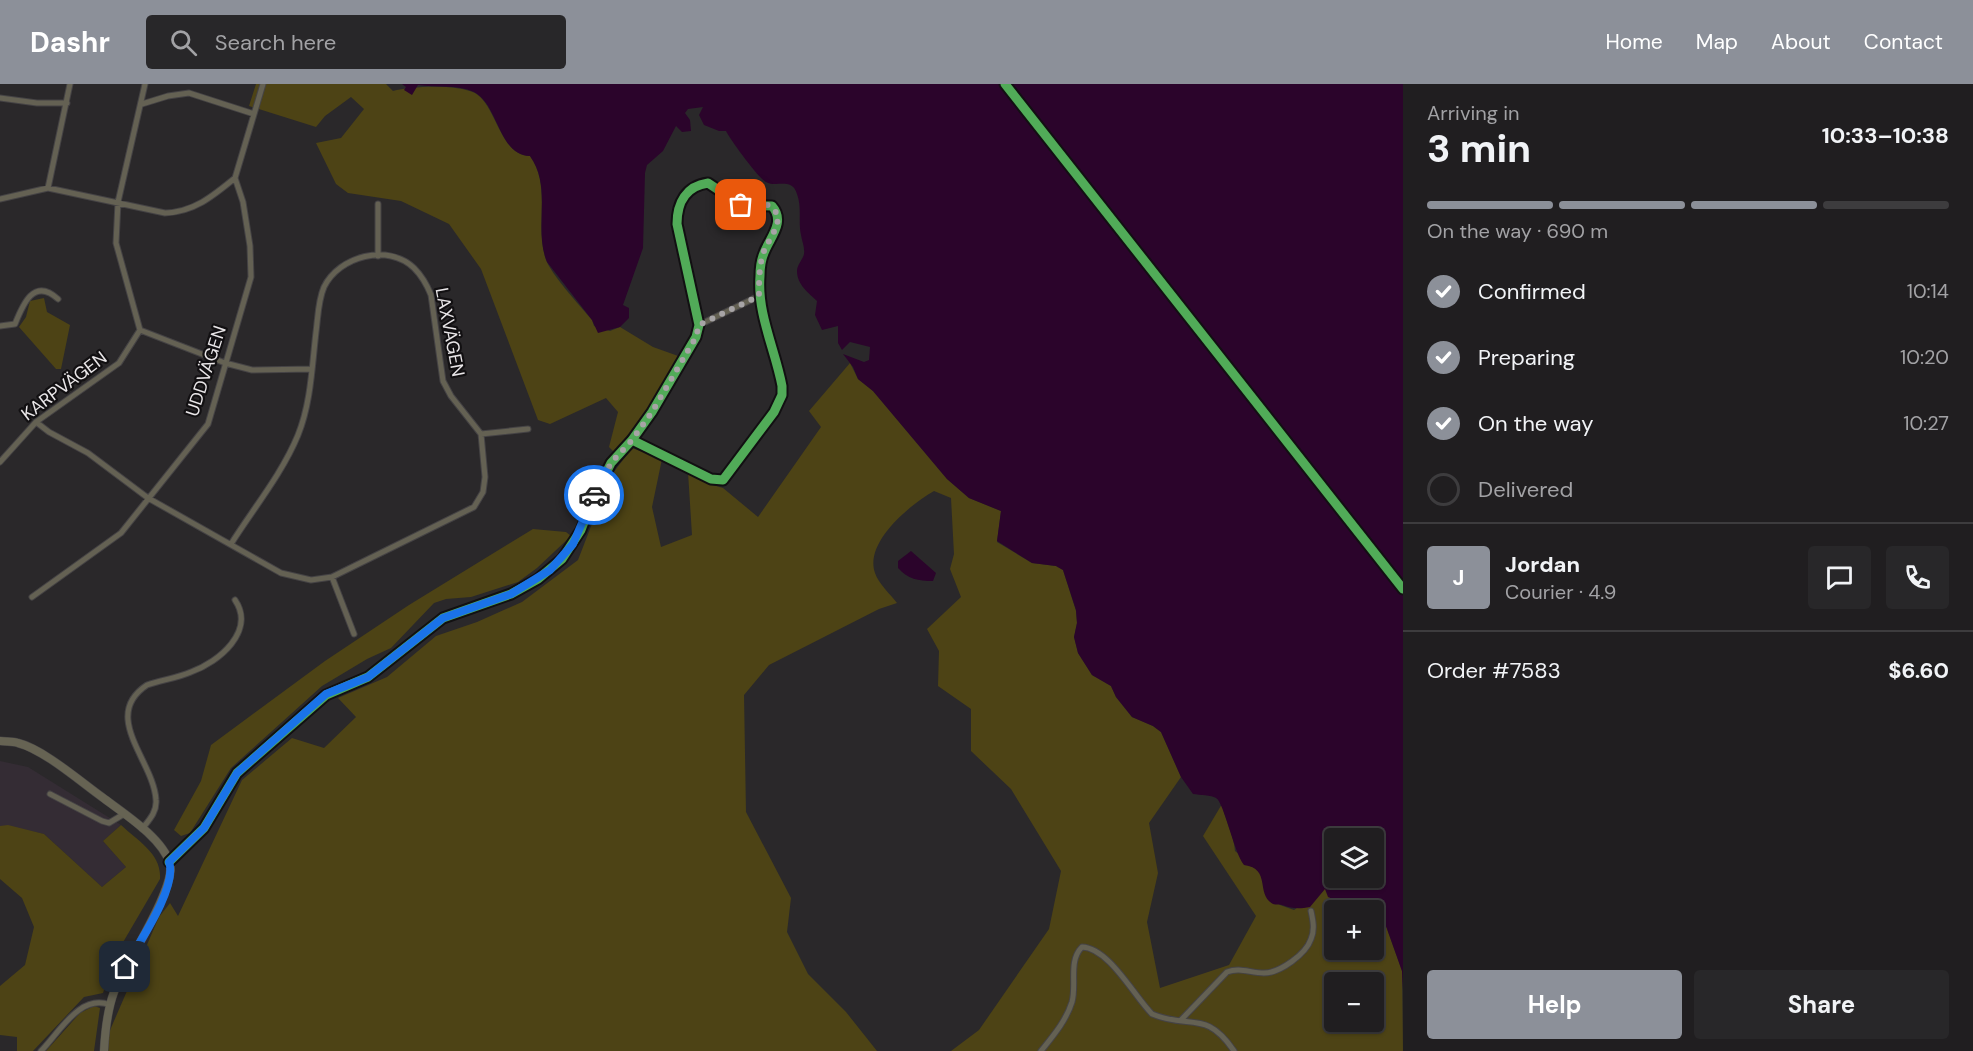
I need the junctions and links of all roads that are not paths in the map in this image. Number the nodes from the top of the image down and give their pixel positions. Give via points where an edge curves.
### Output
1 (70, 84) edge
2 (145, 84) edge
3 (263, 84) edge
4 (0, 98) edge
5 (67, 103) junction
6 (142, 104) junction
7 (254, 114) junction
8 (235, 178) junction
9 (48, 188) junction
10 (0, 198) edge
11 (118, 202) junction
12 (378, 204) dead end
13 (378, 256) junction
14 (759, 296) junction
15 (58, 299) dead end
16 (699, 325) junction
17 (0, 326) edge
18 (140, 330) junction
19 (225, 363) junction
20 (312, 369) junction
21 (36, 422) junction
22 (528, 429) dead end
23 (481, 434) junction
24 (632, 440) junction
25 (0, 462) edge
26 (148, 498) junction
27 (231, 544) junction
28 (332, 577) junction
29 (32, 597) dead end
30 (235, 600) dead end
31 (354, 634) dead end
32 (0, 741) edge
33 (50, 794) dead end
34 (124, 814) junction
35 (142, 829) junction
36 (169, 862) junction
37 (1311, 911) dead end
38 (110, 1005) junction
39 (1181, 1020) junction
40 (41, 1051) edge
41 (104, 1051) edge
42 (1041, 1051) edge
43 (1234, 1051) edge

1 - 5 street
2 - 6 street
3 - 7 street
4 - 5 street
5 - 9 street
6 - 7 street via 189,93
6 - 11 street
7 - 8 street
8 - 11 street via 186,211 165,213
8 - 19 street, UDDVÄGEN via 243,202 252,271 242,316
9 - 10 street
9 - 11 street
11 - 18 street via 116,243
12 - 13 street
13 - 20 street, LAXVÄGEN via 356,259 329,278 320,299
13 - 23 street, LAXVÄGEN via 404,261 427,284 443,381
14 - 16 street
14 - 16 street via 762,259 778,221 775,210 768,205 736,203 708,183 696,185 680,204 678,224
14 - 24 street via 782,395 728,475 723,480 711,478
15 - 17 street via 44,291 35,292 29,295 15,324
16 - 24 street via 696,337
18 - 19 street
18 - 21 street, KARPVÄGEN via 119,363
19 - 20 street via 252,370
19 - 26 street, UDDVÄGEN via 208,424
20 - 27 street, LAXVÄGEN via 303,420 294,442
21 - 25 street, KARPVÄGEN
21 - 26 street via 88,453
22 - 23 street
23 - 28 street via 485,477 483,492 474,507
24 - 36 street via 611,463 573,544 550,570 511,594 443,618 368,677 326,694 237,773 204,828
26 - 27 street
26 - 29 street, UDDVÄGEN via 121,533
27 - 28 street via 280,573 311,580
28 - 31 street
30 - 35 street via 243,621 228,648 202,668 147,685 130,702 127,723 156,800 152,816
32 - 34 street via 21,743
33 - 34 street via 109,823
34 - 35 street
35 - 36 street via 159,843
36 - 38 street via 168,885 125,967
37 - 39 street via 1314,931 1306,948 1284,966 1266,974 1234,969 1227,972
38 - 40 street via 90,1003 79,1010
38 - 41 street
39 - 42 street via 1152,1014 1108,961 1094,950 1082,947 1076,954 1075,987 1068,1014
39 - 43 street via 1211,1025

